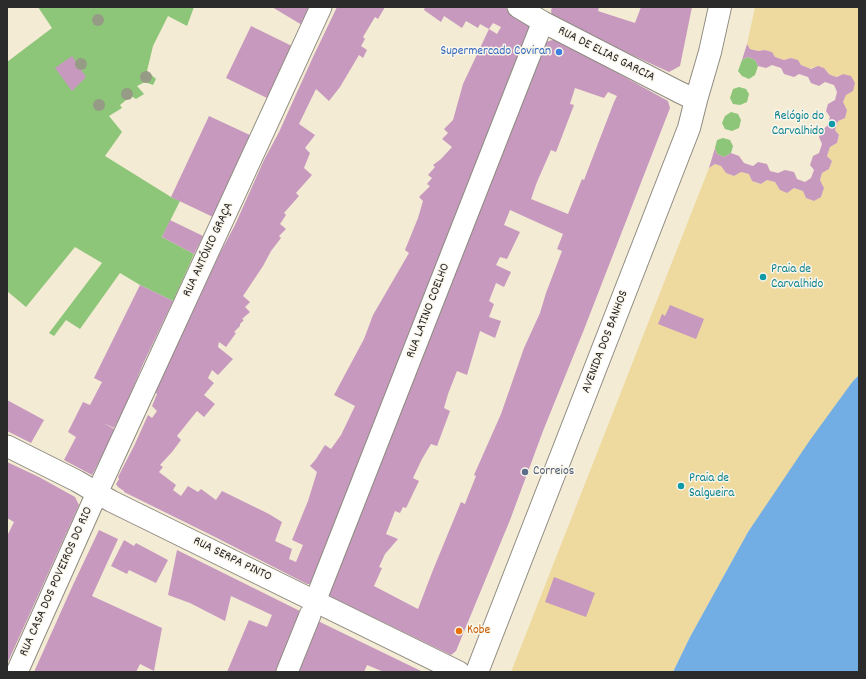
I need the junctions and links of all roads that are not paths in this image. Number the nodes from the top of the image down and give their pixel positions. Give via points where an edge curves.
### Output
1 (321, 7) edge
2 (518, 7) edge
3 (720, 7) edge
4 (544, 17) edge
5 (696, 100) junction
6 (7, 446) edge
7 (97, 493) junction
8 (318, 594) dead end
9 (310, 615) dead end
10 (17, 672) edge
11 (288, 672) edge
12 (459, 672) edge
13 (477, 672) edge

1 - 7 street, RUA ANTÓNIO GRAÇA
2 - 5 street, RUA DE ELIAS GARCIA via 550,26
3 - 5 main road, AVENIDA DOS BANHOS
4 - 8 street, RUA LATINO COELHO
5 - 13 main road, AVENIDA DOS BANHOS via 688,128
6 - 7 street, RUA SERPA PINTO
7 - 10 street, RUA CASA DOS POVEIROS DO RIO
7 - 12 street, RUA SERPA PINTO
9 - 11 street

